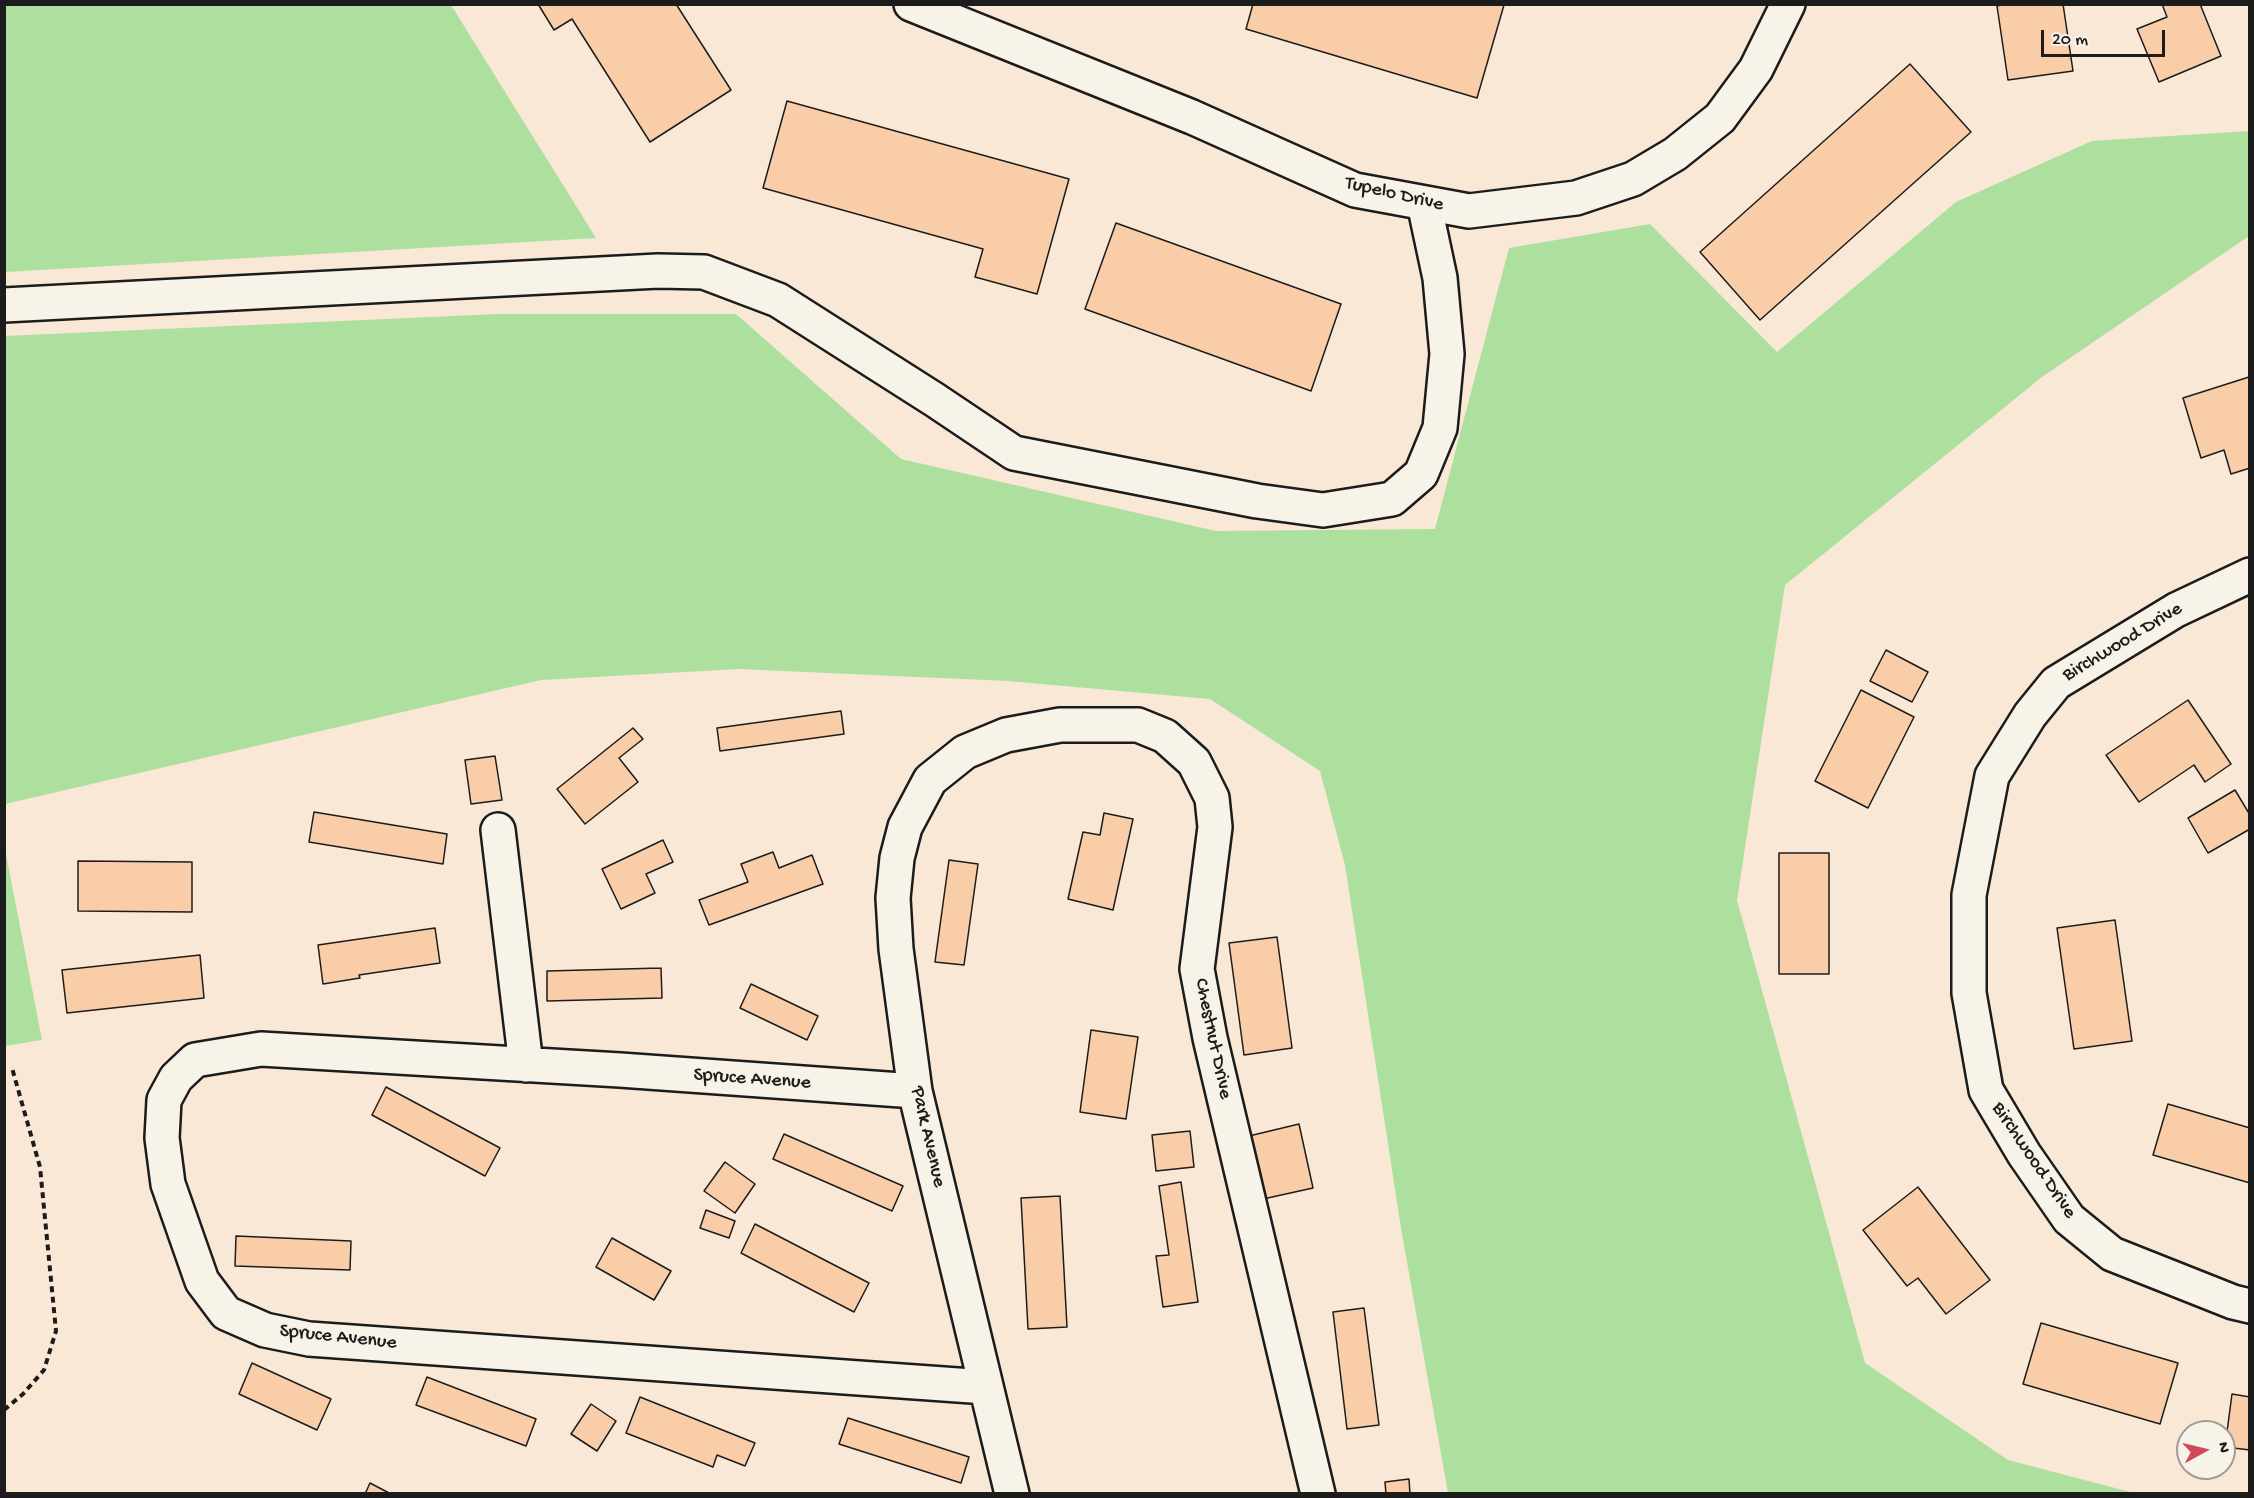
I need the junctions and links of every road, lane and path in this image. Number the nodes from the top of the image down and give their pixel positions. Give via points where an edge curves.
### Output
1 (911, 4) edge
2 (1788, 4) edge
3 (1424, 203) junction
4 (4, 305) edge
5 (2250, 575) edge
6 (930, 780) joint
7 (498, 830) dead end
8 (526, 1065) junction
9 (12, 1068) dead end
10 (915, 1092) junction
11 (2250, 1306) edge
12 (986, 1387) junction
13 (4, 1410) edge
14 (1012, 1494) edge
15 (1318, 1494) edge

1 - 3 street, Tupelo Drive via 1192,117 1355,190
2 - 3 street, Tupelo Drive via 1756,69 1720,118 1676,154 1633,179 1576,198 1469,212
3 - 4 street via 1440,278 1447,354 1440,428 1421,474 1392,499 1323,510 1257,501 1014,453 778,300 705,272 658,271
5 - 11 street, Birchwood Drive via 2176,610 2056,683 2030,714 1992,776 1969,895 1969,993 1986,1090 2069,1220 2112,1254
6 - 10 street, Park Avenue via 905,827 893,898
6 - 15 street, Chestnut Drive via 965,752 1006,735 1060,726 1138,725 1166,736 1194,762 1212,798 1215,827 1197,969
7 - 8 street
8 - 10 street, Spruce Avenue
8 - 12 street, Spruce Avenue via 261,1049 195,1060 176,1078 164,1100 162,1138 168,1184 202,1281 226,1313 265,1330 309,1339
9 - 13 path via 40,1167 56,1331 44,1370
10 - 12 street, Park Avenue
12 - 14 street, Park Avenue

